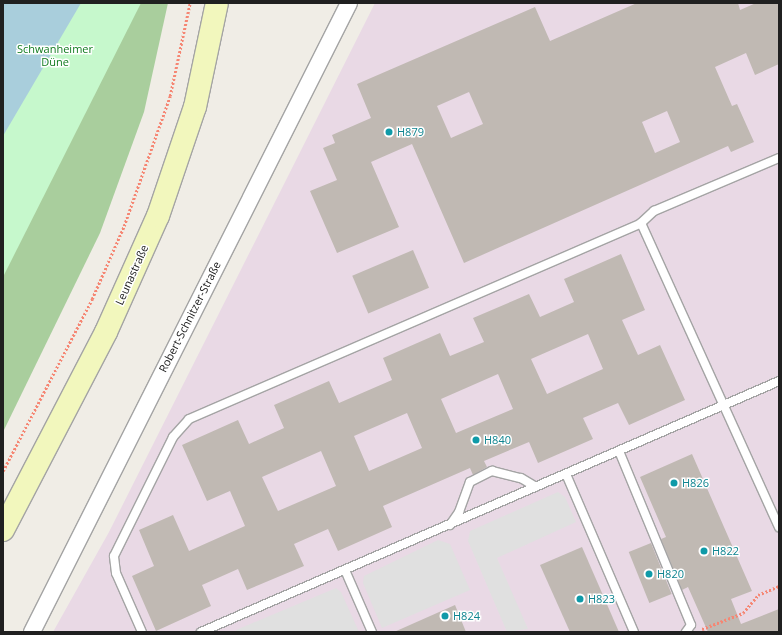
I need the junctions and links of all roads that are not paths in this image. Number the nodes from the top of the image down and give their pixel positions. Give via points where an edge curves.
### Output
1 (217, 3) edge
2 (349, 3) edge
3 (779, 158) edge
4 (641, 223) junction
5 (779, 381) edge
6 (723, 405) junction
7 (619, 451) junction
8 (566, 474) junction
9 (536, 487) junction
10 (450, 525) junction
11 (779, 527) edge
12 (3, 530) edge
13 (345, 570) junction
14 (689, 629) edge
15 (32, 632) edge
16 (142, 632) edge
17 (201, 632) edge
18 (372, 632) edge
19 (634, 632) edge

1 - 12 main road, Leunastraße via 196,107 158,216 106,332
2 - 15 street, Robert-Schnitzer-Straße
3 - 4 lane via 654,211
4 - 6 lane
4 - 16 lane via 189,419 173,437 114,556 116,573
5 - 6 lane
6 - 7 lane
6 - 11 lane
7 - 8 lane
7 - 14 lane
8 - 9 lane
8 - 19 lane
9 - 10 lane
9 - 10 lane via 521,478 492,471 470,482 459,512
10 - 13 lane
13 - 17 lane
13 - 18 lane

